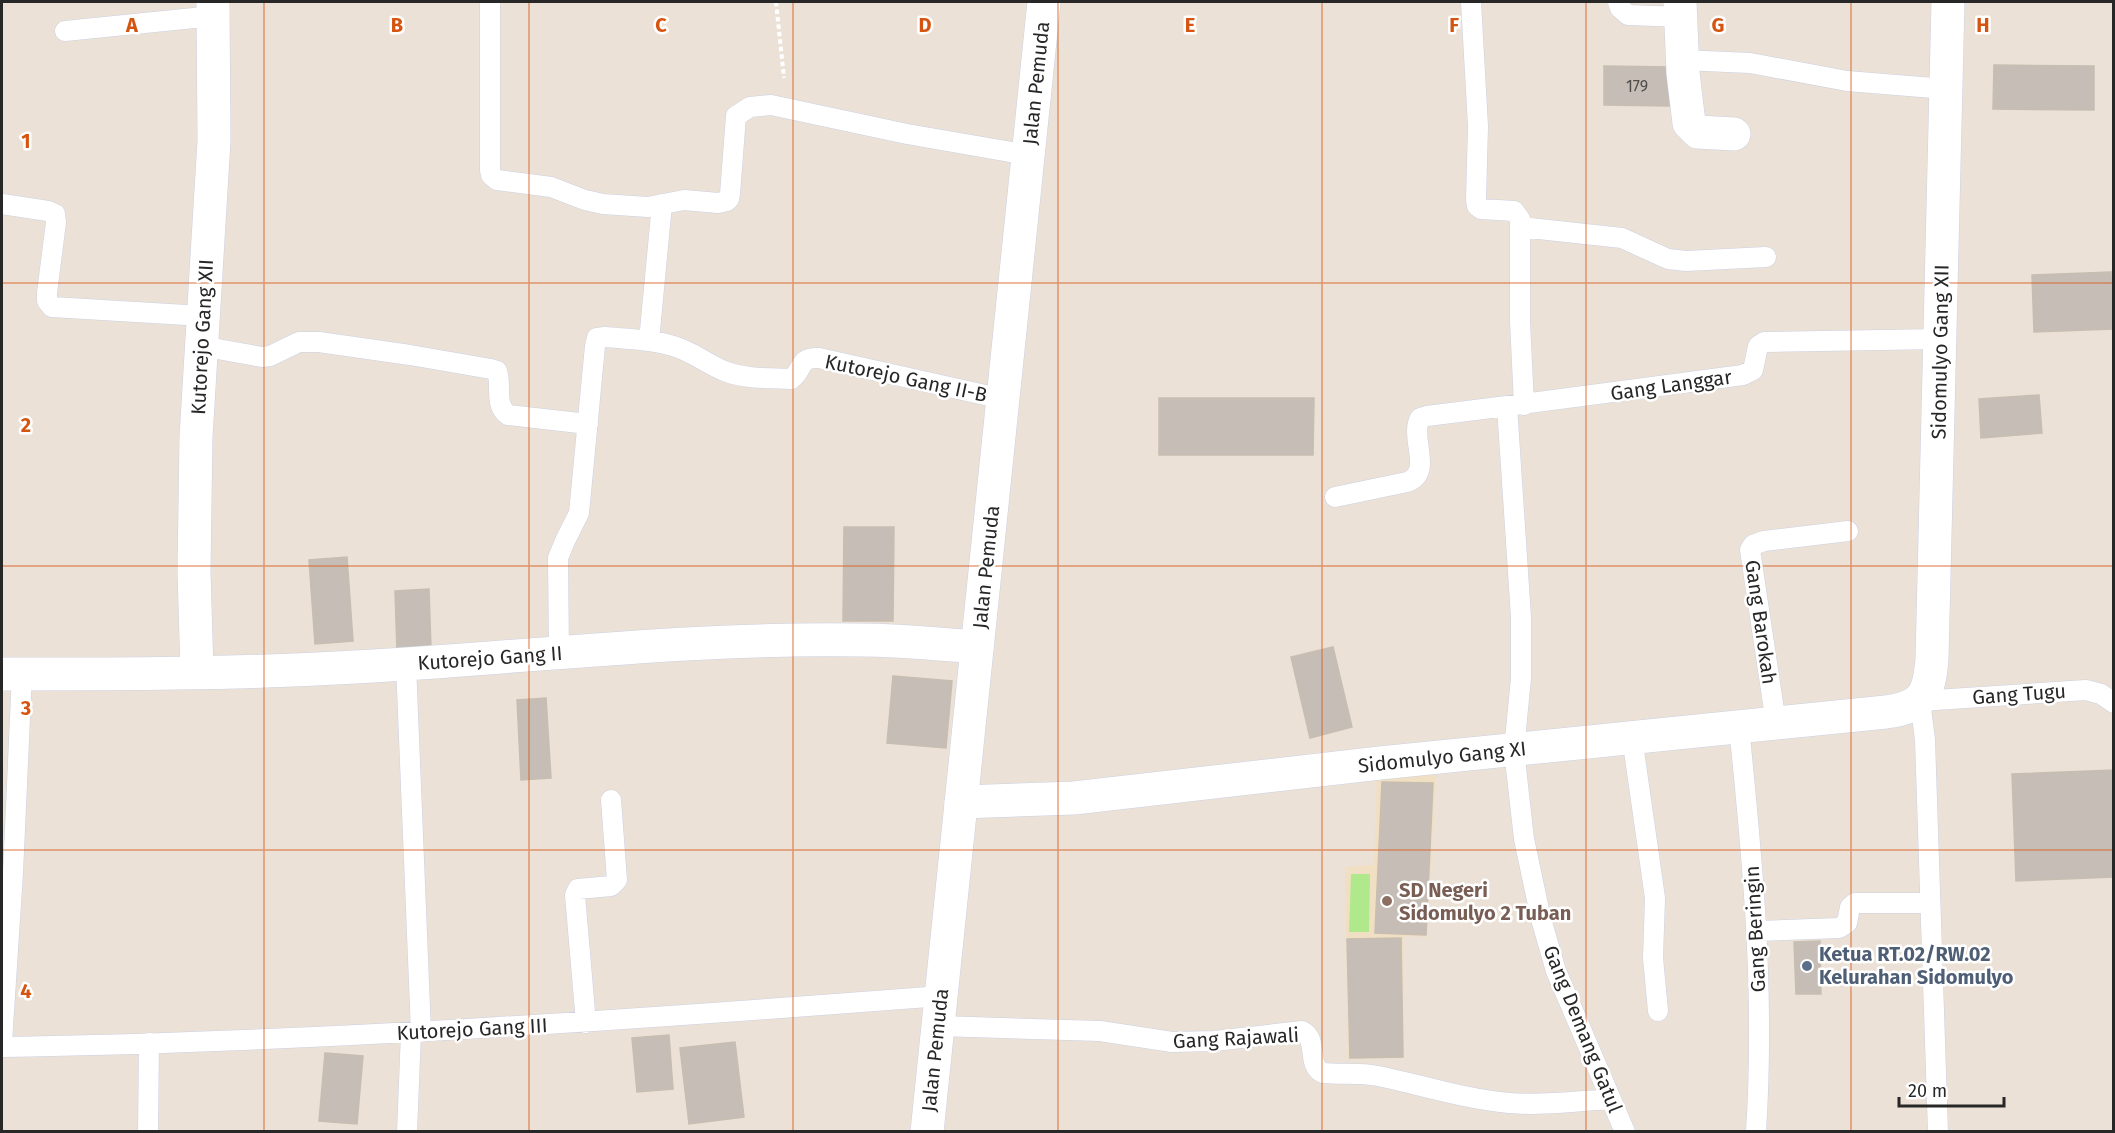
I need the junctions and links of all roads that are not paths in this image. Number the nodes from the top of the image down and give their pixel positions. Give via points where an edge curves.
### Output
1 (490, 2) edge
2 (1044, 2) edge
3 (1471, 2) edge
4 (1618, 2) edge
5 (1948, 2) edge
6 (214, 9) edge
7 (1680, 9) edge
8 (65, 31) dead end
9 (1682, 60) junction
10 (1946, 88) junction
11 (1734, 134) dead end
12 (1028, 155) junction
13 (2, 204) edge
14 (662, 204) junction
15 (1520, 227) junction
16 (1766, 257) dead end
17 (202, 331) junction
18 (1940, 339) junction
19 (649, 341) junction
20 (1003, 399) junction
21 (1515, 406) junction
22 (588, 424) junction
23 (1335, 497) dead end
24 (1848, 531) dead end
25 (977, 647) junction
26 (559, 653) junction
27 (406, 664) junction
28 (197, 672) junction
29 (12, 674) edge
30 (1920, 700) junction
31 (2114, 703) edge
32 (1776, 723) junction
33 (1739, 727) junction
34 (1632, 737) junction
35 (1514, 750) junction
36 (611, 800) dead end
37 (961, 802) junction
38 (1930, 903) junction
39 (1758, 931) junction
40 (939, 1011) junction
41 (1658, 1011) dead end
42 (586, 1023) junction
43 (416, 1033) junction
44 (149, 1043) junction
45 (2, 1044) edge
46 (1611, 1099) junction
47 (148, 1131) edge
48 (407, 1131) edge
49 (927, 1131) edge
50 (1625, 1131) edge
51 (1756, 1131) edge
52 (1938, 1131) edge

1 - 14 lane via 490,170 494,178 550,187 603,204
2 - 12 street, Jalan Pemuda
3 - 15 lane via 1477,106 1476,203 1481,209 1514,211
4 - 7 lane via 1628,15
5 - 10 street, Sidomulyo Gang XII
6 - 8 lane
6 - 17 street, Kutorejo Gang XII via 214,118
7 - 9 street
9 - 10 lane via 1750,63 1847,81
9 - 11 street via 1689,123 1698,132
10 - 18 street, Sidomulyo Gang XII
12 - 14 lane via 758,105 736,116 730,194 726,201
12 - 20 street, Jalan Pemuda
13 - 17 lane via 55,214 47,293 52,307
14 - 19 lane
15 - 16 lane via 1610,235 1668,259
15 - 21 lane, Gang Demang Gatul
17 - 22 lane via 262,357 299,342 319,342 491,369 498,375 500,404 508,415
17 - 28 street, Kutorejo Gang XII via 194,491
18 - 21 lane, Gang Langgar via 1764,342 1758,346 1753,370 1743,375
18 - 30 street, Sidomulyo Gang XII via 1932,659 1930,682
19 - 20 lane, Kutorejo Gang II-B via 680,348 711,365 744,376 791,379 803,361 819,358
19 - 22 lane via 597,338
20 - 25 street, Jalan Pemuda
21 - 23 lane via 1420,418 1416,427 1420,468 1415,478
21 - 35 lane, Gang Demang Gatul via 1521,678
22 - 26 lane via 579,513 558,558
24 - 32 lane, Gang Barokah via 1758,542 1750,549
25 - 26 street, Kutorejo Gang II via 825,640
25 - 37 street, Jalan Pemuda
26 - 27 street, Kutorejo Gang II
27 - 28 street, Kutorejo Gang II
27 - 43 lane
28 - 29 street, Kutorejo Gang II
29 - 45 lane, Kutorejo Gang III via 14,862
30 - 31 lane, Gang Tugu via 2086,690
30 - 32 street, Sidomulyo Gang XI via 1903,709
30 - 38 lane via 1925,740
32 - 33 street, Sidomulyo Gang XI
33 - 34 street, Sidomulyo Gang XI
33 - 39 lane, Gang Beringin
34 - 35 street, Sidomulyo Gang XI
34 - 41 lane via 1655,898 1653,958
35 - 37 street, Sidomulyo Gang XI via 1074,798
35 - 46 lane, Gang Demang Gatul via 1524,839 1544,929 1566,997
36 - 42 lane via 617,880 611,886 578,889 576,895
37 - 40 street, Jalan Pemuda
38 - 39 lane via 1856,903 1850,907 1847,923 1839,928
38 - 52 lane
39 - 51 lane, Gang Beringin
40 - 42 lane, Kutorejo Gang III
40 - 46 lane, Gang Rajawali via 1172,1042 1302,1031 1310,1037 1316,1068 1323,1073 1378,1076 1436,1091 1511,1103
40 - 49 street, Jalan Pemuda
42 - 43 lane, Kutorejo Gang III
43 - 44 lane, Kutorejo Gang III
43 - 48 lane
44 - 45 lane, Kutorejo Gang III
44 - 47 lane
46 - 50 lane, Gang Demang Gatul

